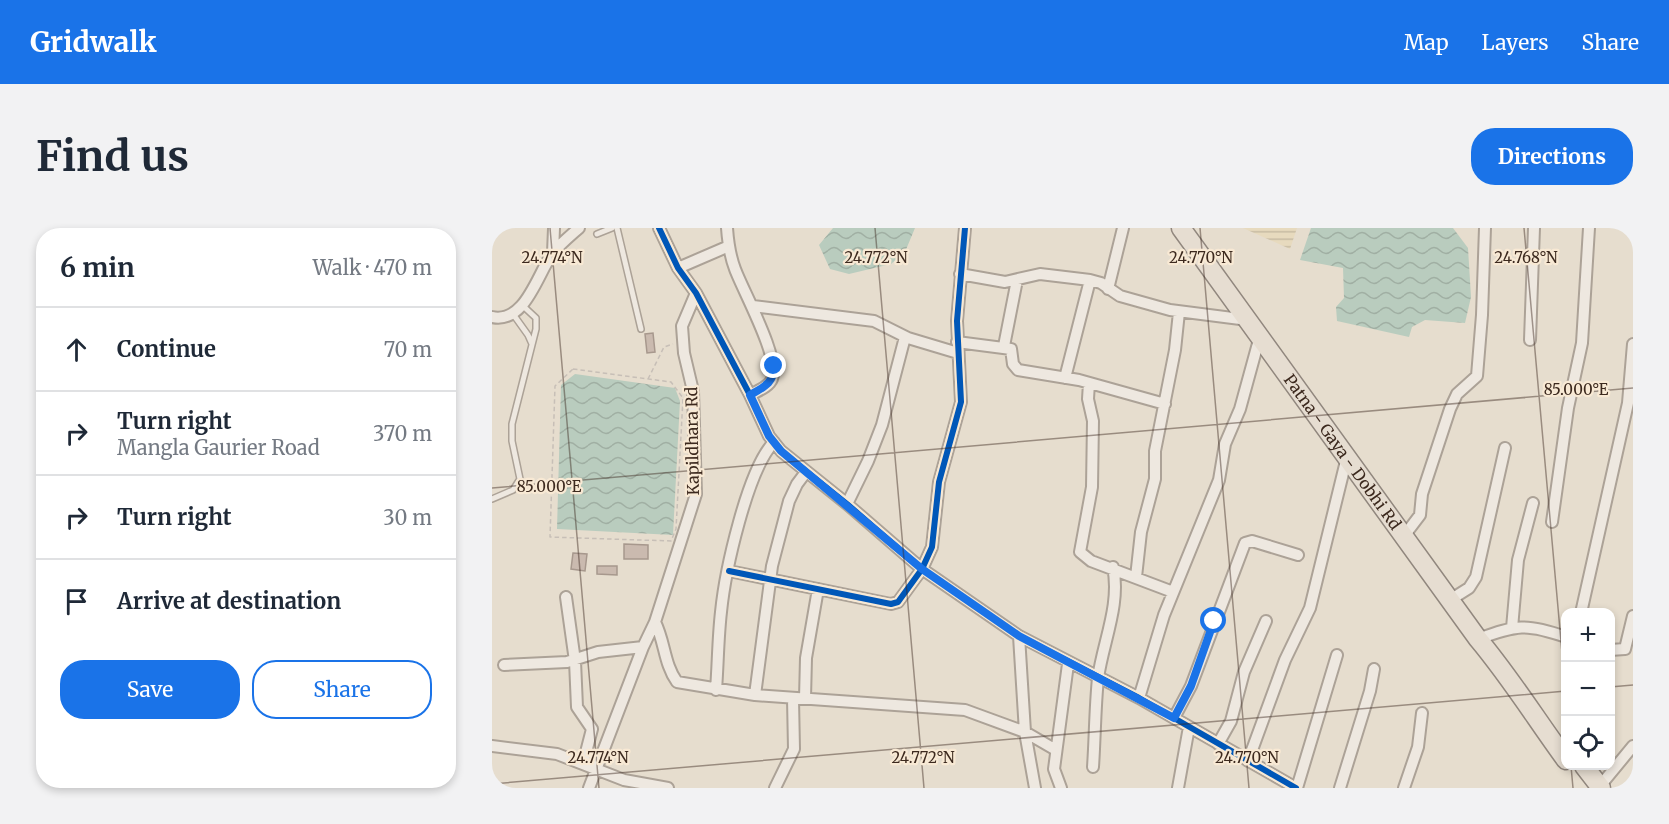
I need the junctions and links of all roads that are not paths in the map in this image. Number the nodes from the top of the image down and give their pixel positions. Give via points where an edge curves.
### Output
1 (554, 228) edge
2 (579, 228) edge
3 (612, 228) edge
4 (617, 228) edge
5 (659, 228) edge
6 (727, 228) edge
7 (965, 228) edge
8 (1123, 228) edge
9 (1182, 228) edge
10 (1485, 228) edge
11 (1534, 228) edge
12 (1589, 228) edge
13 (597, 234) dead end
14 (729, 246) junction
15 (553, 253) junction
16 (678, 268) junction
17 (960, 274) junction
18 (1017, 280) junction
19 (1090, 280) junction
20 (1108, 289) junction
21 (696, 293) junction
22 (522, 305) junction
23 (753, 306) junction
24 (1179, 312) junction
25 (513, 314) junction
26 (492, 317) edge
27 (1249, 320) junction
28 (640, 329) dead end
29 (1260, 336) junction
30 (905, 337) junction
31 (1530, 340) dead end
32 (532, 344) junction
33 (1633, 344) edge
34 (1004, 346) junction
35 (957, 347) junction
36 (1065, 378) junction
37 (1089, 383) junction
38 (750, 395) junction
39 (1165, 404) junction
40 (774, 442) junction
41 (1505, 448) dead end
42 (1347, 456) junction
43 (806, 472) junction
44 (492, 499) edge
45 (1533, 503) dead end
46 (847, 504) junction
47 (1552, 522) dead end
48 (1404, 536) junction
49 (1298, 555) dead end
50 (1113, 567) junction
51 (922, 569) junction
52 (729, 571) junction
53 (1136, 577) junction
54 (769, 579) junction
55 (818, 589) junction
56 (1173, 592) junction
57 (566, 597) dead end
58 (1450, 600) junction
59 (1582, 608) edge
60 (1633, 616) edge
61 (1266, 621) dead end
62 (655, 622) junction
63 (1512, 627) junction
64 (1561, 635) edge
65 (1019, 636) junction
66 (1478, 639) junction
67 (643, 647) junction
68 (1615, 650) edge
69 (1337, 655) dead end
70 (575, 661) junction
71 (1068, 664) junction
72 (504, 665) dead end
73 (1374, 669) dead end
74 (1507, 674) junction
75 (1098, 678) junction
76 (716, 690) junction
77 (755, 696) junction
78 (805, 698) junction
79 (1139, 698) junction
80 (793, 699) junction
81 (1422, 713) dead end
82 (1174, 718) junction
83 (1189, 727) junction
84 (1025, 732) junction
85 (1561, 733) edge
86 (1218, 744) junction
87 (492, 746) edge
88 (1633, 746) edge
89 (1056, 750) junction
90 (1561, 753) edge
91 (1248, 760) junction
92 (583, 764) junction
93 (1093, 767) dead end
94 (595, 769) junction
95 (1575, 770) edge
96 (1587, 770) edge
97 (1596, 787) edge
98 (589, 788) edge
99 (668, 788) edge
100 (775, 788) edge
101 (1035, 788) edge
102 (1061, 788) edge
103 (1178, 788) edge
104 (1296, 788) edge
105 (1340, 788) edge
106 (1404, 788) edge

1 - 15 street
2 - 15 street
3 - 13 lane
4 - 28 lane
5 - 16 street
6 - 14 street
7 - 17 street
8 - 20 street
9 - 27 main road, Patna - Gaya - Dobhi Rd
10 - 48 street via 1477,376 1457,394 1450,409 1422,494 1420,515
11 - 31 street
12 - 47 street via 1582,343 1568,408
14 - 16 street
14 - 23 street
15 - 22 street
16 - 21 street
17 - 18 street via 996,281
17 - 35 street
18 - 19 street via 1040,274
18 - 34 street
19 - 20 street
19 - 36 street
20 - 24 street
21 - 38 street
21 - 62 street, Kapildhara Rd via 682,326 693,391 696,494
22 - 25 street
22 - 32 lane via 536,318
23 - 30 street via 874,321
23 - 38 street via 774,366 774,377
24 - 27 street
24 - 39 street
25 - 26 street
25 - 32 lane
27 - 29 main road, Patna - Gaya - Dobhi Rd
29 - 42 main road, Patna - Gaya - Dobhi Rd
29 - 56 street via 1238,417 1225,444 1219,480
30 - 35 street
30 - 46 street via 882,425
32 - 44 lane via 512,424 520,479 513,490
33 - 59 street via 1628,403
34 - 35 street
34 - 36 street via 1011,349 1018,370
35 - 51 street via 961,402 939,482 932,547
36 - 37 street
37 - 39 street
37 - 50 street via 1092,487 1080,552 1091,561
38 - 40 street
39 - 53 street
40 - 43 street
40 - 52 street via 753,474
41 - 58 street via 1476,578 1469,588
42 - 48 main road, Patna - Gaya - Dobhi Rd
42 - 91 street via 1310,608 1284,660
43 - 46 street
43 - 54 street via 789,501
45 - 63 street via 1518,560
46 - 51 street
48 - 58 main road, Patna - Gaya - Dobhi Rd
49 - 82 street via 1248,540 1245,543 1191,686
50 - 53 street
50 - 75 street via 1113,605
51 - 55 street via 894,604
51 - 65 street
52 - 54 street
52 - 76 street via 720,612
53 - 56 street
54 - 55 street
54 - 77 street
55 - 78 street
56 - 79 street
57 - 70 street
58 - 66 main road, Patna - Gaya - Dobhi Rd
60 - 68 street via 1625,649
61 - 86 street via 1244,672 1231,721
62 - 67 street, Kapildhara Rd
62 - 76 street via 667,665 677,682
63 - 64 street via 1530,626
63 - 66 street
65 - 71 street
65 - 84 street
66 - 74 main road, Patna - Gaya - Dobhi Rd
67 - 70 street via 592,654
67 - 94 street, Kapildhara Rd
69 - 104 street
70 - 72 street
70 - 92 street via 578,712 592,729
71 - 75 street
71 - 89 street
73 - 105 street
74 - 85 main road, Patna - Gaya - Dobhi Rd via 1529,688
74 - 90 main road, Patna - Gaya - Dobhi Rd
75 - 79 street
75 - 93 street
76 - 77 street
77 - 80 street
78 - 80 street
78 - 84 street via 965,710
79 - 82 street
80 - 100 street via 794,749
81 - 106 street via 1418,747
82 - 83 street
83 - 86 street
83 - 103 street
84 - 89 street
84 - 101 street
86 - 91 street
87 - 92 street via 557,754
88 - 97 street
89 - 102 street via 1054,769
91 - 104 street
92 - 94 street
94 - 98 street, Kapildhara Rd
94 - 99 street via 632,782
95 - 97 main road
96 - 97 main road

